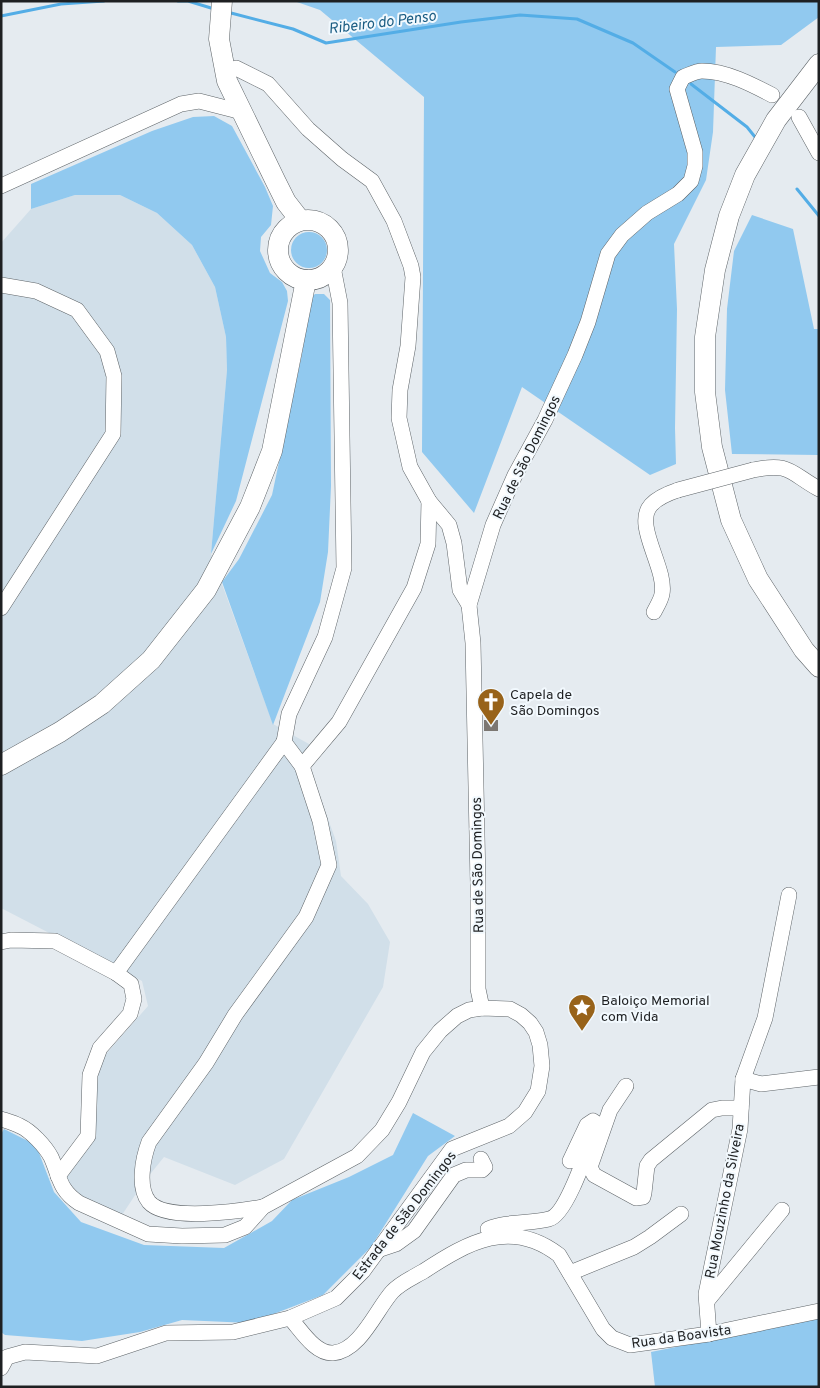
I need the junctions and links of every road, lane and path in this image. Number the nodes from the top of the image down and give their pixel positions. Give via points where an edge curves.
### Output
1 (222, 1) edge
2 (819, 64) edge
3 (236, 68) dead end
4 (772, 95) dead end
5 (242, 112) junction
6 (798, 117) dead end
7 (819, 153) edge
8 (1, 186) edge
9 (300, 220) junction
10 (333, 267) junction
11 (306, 280) junction
12 (1, 285) edge
13 (819, 489) edge
14 (429, 502) junction
15 (469, 605) junction
16 (1, 608) edge
17 (654, 612) dead end
18 (819, 668) edge
19 (284, 742) junction
20 (1, 765) edge
21 (302, 766) junction
22 (789, 895) dead end
23 (1, 942) edge
24 (116, 974) junction
25 (482, 1008) junction
26 (819, 1077) edge
27 (743, 1078) junction
28 (626, 1086) dead end
29 (741, 1108) junction
30 (1, 1119) edge
31 (481, 1159) dead end
32 (570, 1160) dead end
33 (58, 1176) junction
34 (263, 1207) junction
35 (782, 1210) dead end
36 (682, 1214) dead end
37 (476, 1243) junction
38 (378, 1250) junction
39 (570, 1273) junction
40 (706, 1302) junction
41 (819, 1311) edge
42 (290, 1318) junction
43 (709, 1334) junction
44 (1, 1368) edge

1 - 5 main road via 219,39 227,81
2 - 18 main road via 776,120 745,175 729,216 714,270 705,337 705,374 712,447 731,520 758,580
3 - 14 street via 268,84 308,129 372,181 394,221 413,277 408,346 400,390 400,418 410,467
4 - 15 street, Rua de São Domingos via 722,74 700,71 684,77 677,89 695,152 691,181 622,235 608,254 585,330 493,525
5 - 8 street via 199,101 181,104
5 - 9 main road via 278,187
6 - 7 street
9 - 10 main road via 321,222 336,236 338,258
9 - 11 main road via 283,233 278,253 287,272
10 - 11 main road via 324,276
10 - 19 street via 340,303 344,568 324,638 289,714
11 - 20 main road via 272,451 250,507 206,590 151,660 102,704
12 - 16 street via 36,291 77,310 107,351 114,376 113,434
13 - 17 street, bridge via 790,469 769,466 678,490 651,505 645,519 662,582 662,595
14 - 15 street via 449,524 460,590
14 - 21 street via 428,544 414,588 339,722
15 - 25 street, Rua de São Domingos via 473,643 478,989
19 - 21 street
19 - 24 street
21 - 34 street via 320,821 329,865 306,917 149,1142 144,1157 145,1192 150,1203 164,1210 194,1214
22 - 27 street, Rua Mouzinho da Silveira via 765,1018
23 - 24 street via 55,941
24 - 33 street via 131,984 134,999 130,1014 100,1048 90,1075 88,1136
25 - 34 street, Estrada de São Domingos via 457,1016 423,1052 382,1130 358,1156
25 - 38 street, Estrada de São Domingos via 510,1009 530,1023 540,1045 542,1066 538,1091 525,1112 509,1126 452,1149
26 - 27 street via 761,1084
27 - 29 street, Rua Mouzinho da Silveira
28 - 29 street via 610,1110 590,1167 594,1175 636,1198 644,1194 646,1166 651,1160 712,1110
29 - 40 street, Rua Mouzinho da Silveira via 740,1129
30 - 33 street, Estrada de São Domingos via 21,1126 36,1139 50,1155
31 - 38 street via 482,1170 460,1171 454,1175 414,1231 396,1244
32 - 37 street via 586,1125 593,1121 596,1127 568,1199 557,1215 492,1228 479,1235
33 - 34 street, Estrada de São Domingos via 69,1196 79,1203 148,1234 225,1235 245,1227
35 - 40 street
36 - 39 street via 634,1247
37 - 39 street, Rua da Boavista via 498,1236 518,1236 549,1247 559,1255
37 - 42 street, Rua da Boavista via 455,1250 393,1290 347,1350 333,1353 315,1346
38 - 42 street, Estrada de São Domingos via 363,1271 336,1298
39 - 43 street, Rua da Boavista via 603,1329 612,1338 630,1346
40 - 43 street, Rua Mouzinho da Silveira
41 - 43 street, Rua da Boavista
42 - 44 street, Estrada de São Domingos via 233,1332 166,1333 97,1356 25,1352 7,1357

